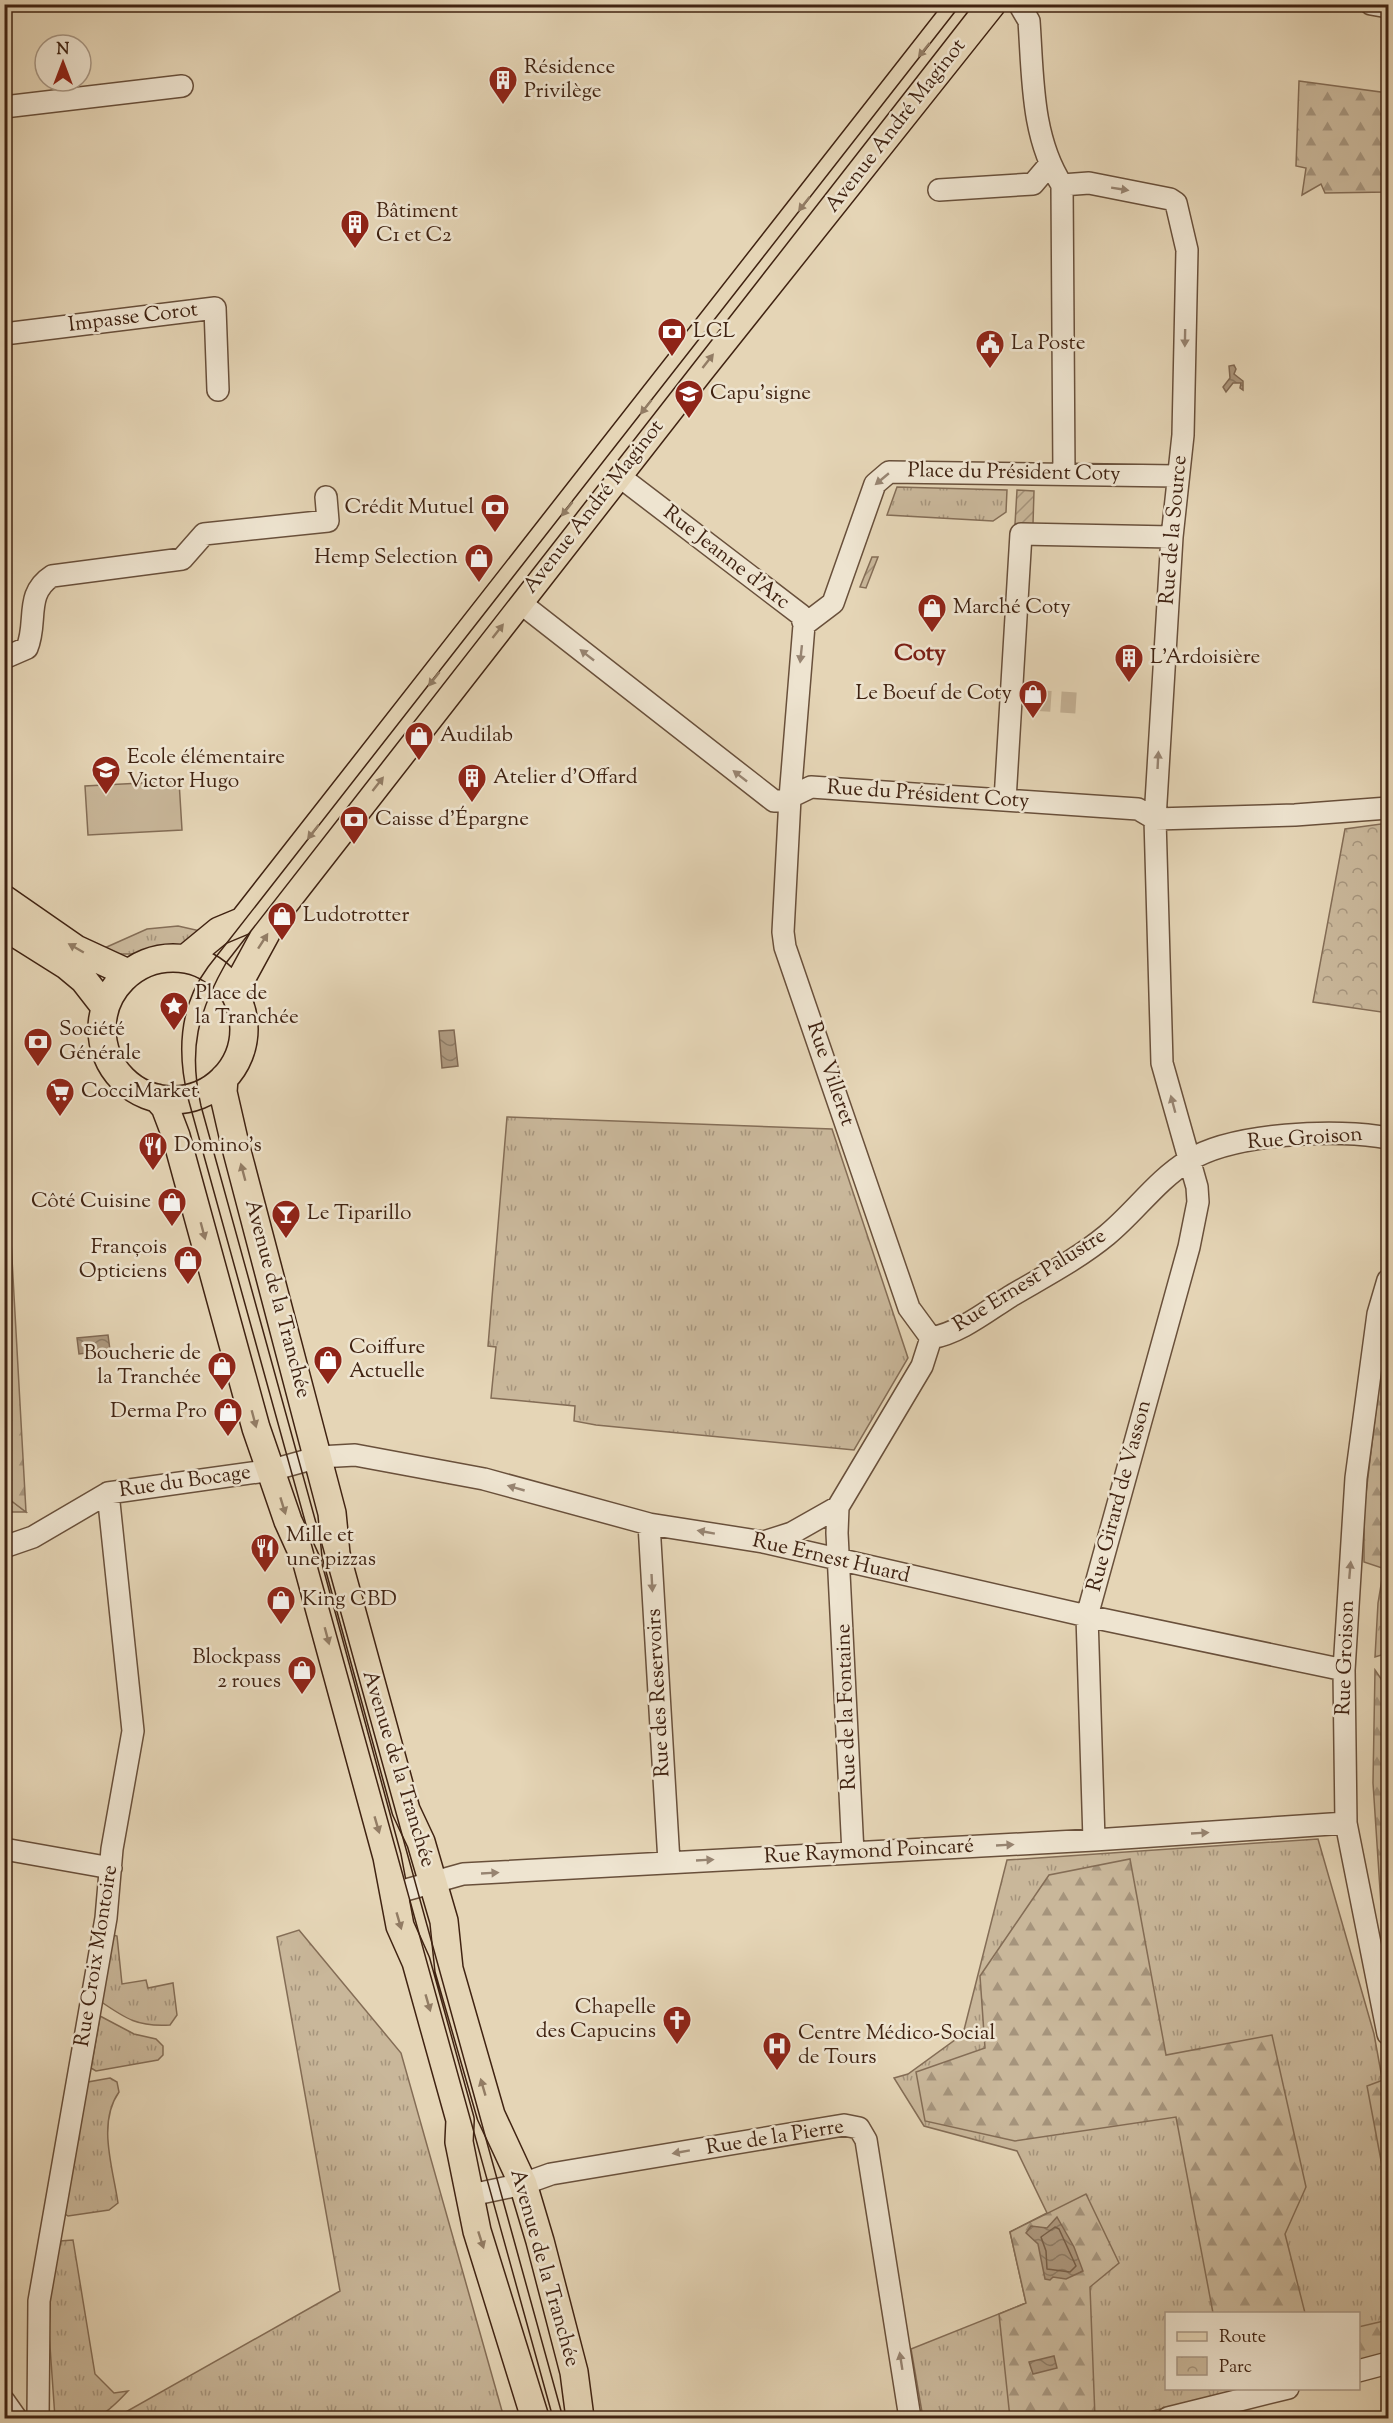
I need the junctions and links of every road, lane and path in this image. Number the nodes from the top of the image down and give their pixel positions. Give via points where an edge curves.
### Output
1 (961, 4) edge
2 (992, 4) edge
3 (1019, 4) edge
4 (1371, 4) edge
5 (1389, 7) edge
6 (183, 86) dead end
7 (4, 106) edge
8 (1050, 164) junction
9 (1062, 185) junction
10 (939, 190) dead end
11 (4, 334) edge
12 (218, 390) dead end
13 (1064, 474) junction
14 (619, 476) junction
15 (1177, 476) junction
16 (326, 497) dead end
17 (1172, 537) junction
18 (511, 597) junction
19 (804, 625) junction
20 (4, 658) edge
21 (790, 798) junction
22 (1005, 800) junction
23 (1389, 808) edge
24 (1155, 819) junction
25 (4, 899) edge
26 (4, 926) edge
27 (185, 958) junction
28 (128, 973) junction
29 (234, 992) junction
30 (105, 1007) junction
31 (224, 1078) junction
32 (157, 1098) junction
33 (1389, 1138) edge
34 (1188, 1160) junction
35 (1389, 1280) edge
36 (931, 1338) junction
37 (319, 1457) junction
38 (272, 1470) junction
39 (108, 1493) junction
40 (838, 1507) junction
41 (649, 1524) junction
42 (763, 1542) junction
43 (4, 1547) edge
44 (840, 1561) junction
45 (1087, 1616) junction
46 (1344, 1670) junction
47 (1346, 1823) junction
48 (1094, 1840) junction
49 (4, 1849) edge
50 (853, 1853) junction
51 (669, 1862) junction
52 (111, 1868) junction
53 (432, 1882) junction
54 (395, 1893) junction
55 (1383, 1967) edge
56 (1389, 2034) edge
57 (523, 2184) junction
58 (471, 2195) junction
59 (1389, 2364) edge
60 (1360, 2371) edge
61 (1280, 2390) edge
62 (4, 2401) edge
63 (16, 2418) edge
64 (38, 2418) edge
65 (535, 2418) edge
66 (580, 2418) edge
67 (910, 2418) edge
68 (1168, 2418) edge

1 -> 18 main road, Avenue André Maginot
14 -> 2 main road, Avenue André Maginot
3 - 8 street via 1029,21 1037,118
4 - 5 street
6 - 7 street
8 - 9 street
8 - 10 street via 1033,184
9 - 13 street
9 -> 15 street, Rue de la Source via 1089,183 1165,196 1176,203 1187,260 1183,435
11 - 12 street, Impasse Corot via 215,308
13 - 15 street, Place du Président Coty
13 -> 19 street, Place du Président Coty via 889,472 875,484 833,603
14 - 18 main road, Avenue André Maginot
14 - 19 street, Rue Jeanne d'Arc via 801,615
15 - 17 street, Rue de la Source
16 - 20 street via 328,521 204,534 182,559 52,576 34,596 27,648
17 - 22 street via 1021,534
24 -> 17 street, Rue de la Source
21 -> 18 street via 774,801 759,791
18 -> 27 main road, Avenue André Maginot via 243,921 219,931
29 -> 18 main road, Avenue André Maginot via 277,913
19 -> 21 street, Rue Jeanne d'Arc
21 - 22 street, Rue du Président Coty via 811,787
21 - 36 street, Rue Villeret via 785,947 909,1308
22 - 24 street, Rue du Président Coty via 1138,809
23 - 24 street, Rue du Président Coty
34 -> 24 street, Rue de la Source via 1162,1063
28 -> 25 main road via 76,949
26 - 30 main road via 66,965
27 - 28 main road via 161,958
27 - 29 main road via 213,970
28 - 30 main road
29 - 31 main road via 243,1017 243,1044
30 - 32 main road via 102,1032 107,1056 127,1083
31 - 32 main road via 213,1088 186,1099
37 -> 31 main road, Avenue de la Tranchée via 234,1140 223,1092
32 -> 38 main road, Avenue de la Tranchée via 165,1107 176,1136 256,1428
33 - 34 street, Rue Groison via 1370,1134 1268,1138 1226,1146
34 - 36 street, Rue Ernest Palustre via 1079,1255 968,1323
34 - 45 street, Rue Girard de Vasson via 1197,1187 1195,1222
46 -> 35 street, Rue Groison via 1356,1478 1378,1314
36 - 40 street, Rue Ernest Palustre via 922,1366
37 - 38 street, Rue du Bocage
41 -> 37 street, Rue Ernest Huard via 423,1466 355,1455
37 - 53 main road, Avenue de la Tranchée via 332,1513 336,1554 406,1810 421,1842
38 - 39 street, Rue du Bocage
38 -> 54 main road, Avenue de la Tranchée via 307,1563
39 - 43 street, Rue du Bocage via 33,1537
39 - 52 street, Rue Croix Montoire via 133,1731
40 - 42 street, Rue Ernest Palustre via 792,1533
40 - 44 street, Rue Ernest Palustre
42 -> 41 street, Rue Ernest Huard
41 -> 51 street, Rue des Reservoirs
42 - 44 street, Rue Ernest Huard
44 - 45 street, Rue Ernest Huard
44 - 50 street, Rue de la Fontaine
45 - 46 street, Rue Ernest Huard
45 - 48 street, Rue Girard de Vasson
46 - 47 street, Rue Groison
48 -> 47 street, Rue Raymond Poincaré
47 - 55 street, Rue Groison via 1366,1934
50 -> 48 street, Rue Raymond Poincaré
49 - 52 street
51 -> 50 street, Rue Raymond Poincaré
53 -> 51 street, Rue Raymond Poincaré via 463,1874
52 - 64 street, Rue Croix Montoire via 106,1918 39,2301
53 - 54 street, Rue Raymond Poincaré
57 -> 53 main road, Avenue de la Tranchée via 491,2115 449,1969 444,1921
54 -> 58 main road, Avenue de la Tranchée via 400,1926 416,1962 460,2120 459,2142
55 - 56 street, Rue Groison
57 - 58 street, Rue de la Pierre
57 - 66 main road, Avenue de la Tranchée via 574,2372
67 -> 57 street, Rue de la Pierre via 867,2146 859,2128 822,2128 551,2174
58 -> 65 main road, Avenue de la Tranchée via 477,2231
59 - 60 street
61 - 68 street
62 - 63 street

